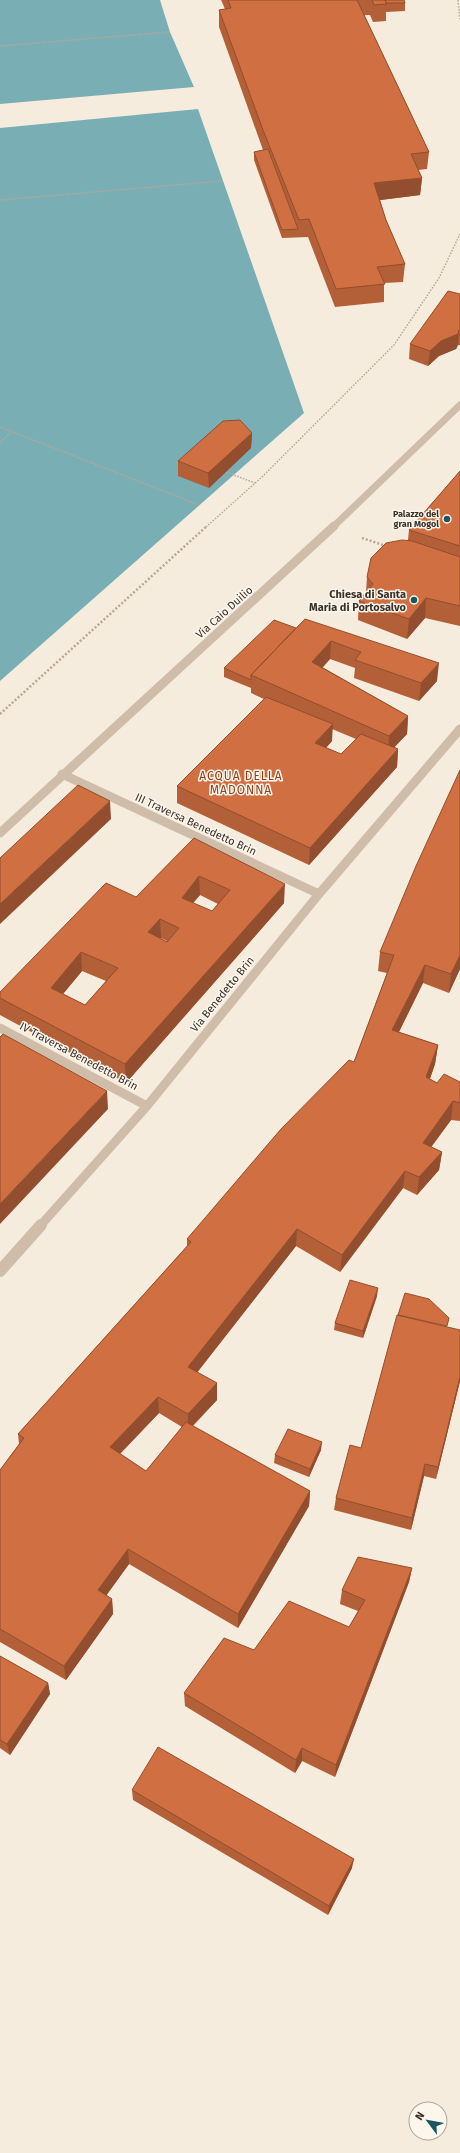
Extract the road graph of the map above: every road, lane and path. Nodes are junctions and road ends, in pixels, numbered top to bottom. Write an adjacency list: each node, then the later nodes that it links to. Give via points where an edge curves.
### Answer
1 (458, 0): 2 (path)
2 (460, 21)
3 (170, 32): 4 (path)
4 (0, 46)
5 (223, 181): 6 (path)
6 (0, 200)
7 (460, 234): 13 (path, via 439,278 394,344)
8 (460, 405): 15 (street, Via Caio Duilio)
9 (0, 427): 10 (path)
10 (12, 432): 11 (path); 14 (path)
11 (0, 442)
12 (226, 472): 13 (path)
13 (256, 483): 17 (path)
14 (199, 505)
15 (333, 528): 16 (path); 19 (street, Via Caio Duilio)
16 (391, 548)
17 (0, 714)
18 (460, 729): 21 (street, Via Benedetto Brin)
19 (62, 774): 20 (street, Via Caio Duilio); 21 (street, III Traversa Benedetto Brin)
20 (0, 833)
21 (319, 894): 23 (street, Via Benedetto Brin)
22 (0, 1028): 23 (street, IV Traversa Benedetto Brin)
23 (147, 1106): 24 (street, Via Benedetto Brin)
24 (0, 1271)

